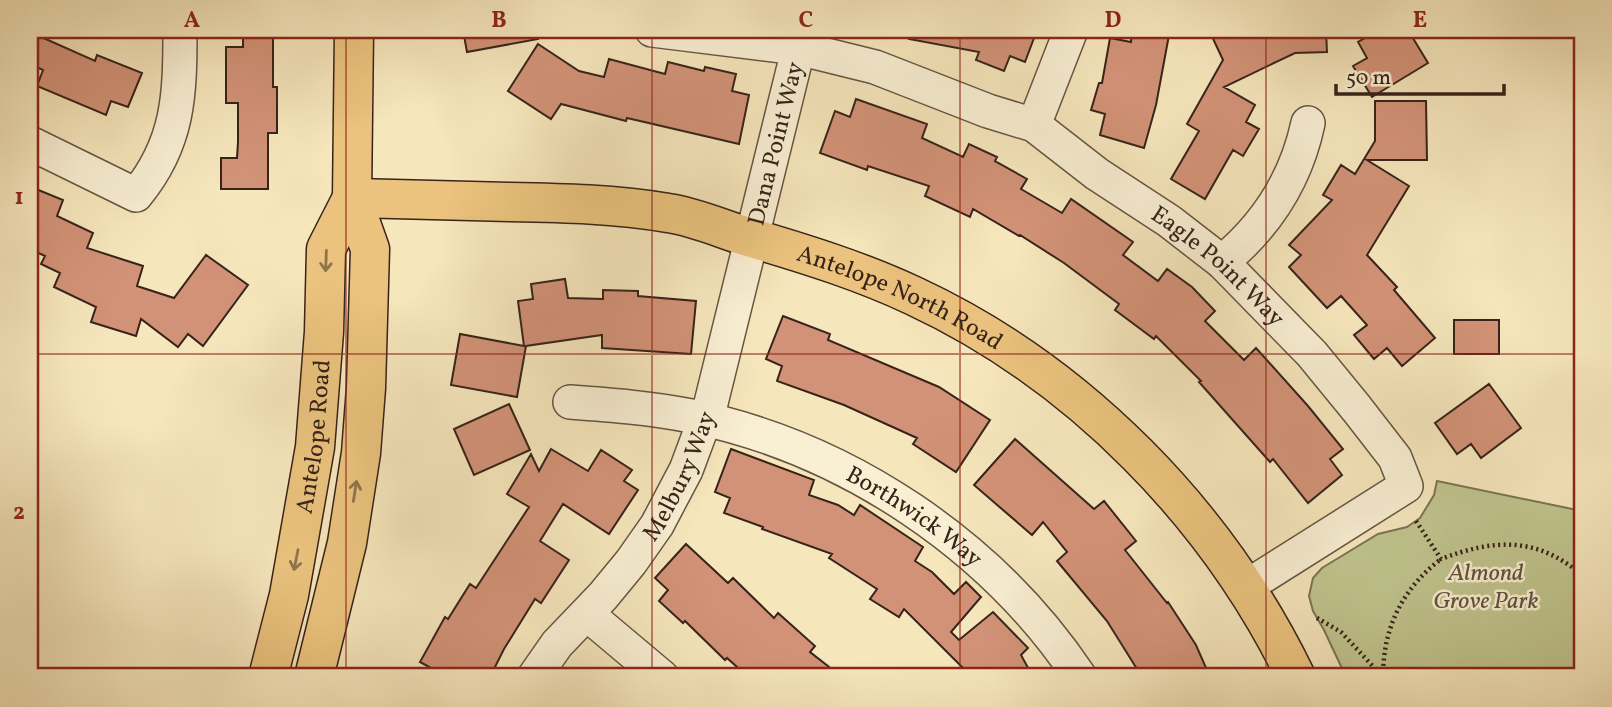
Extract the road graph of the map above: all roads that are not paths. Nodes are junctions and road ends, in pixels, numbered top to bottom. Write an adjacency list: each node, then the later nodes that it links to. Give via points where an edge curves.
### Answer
1 (180, 30): 8 (street, via 177,115 161,158 136,195)
2 (354, 30): 9 (main road, Antelope Road)
3 (652, 30): 5 (street, Eagle Point Way)
4 (1071, 30): 7 (street)
5 (801, 39): 7 (street, Eagle Point Way); 10 (street, Dana Point Way)
6 (1308, 123): 11 (street, via 1302,153 1276,204)
7 (1034, 125): 11 (street, Eagle Point Way)
8 (30, 143)
9 (352, 198): 10 (main road, Antelope North Road, via 600,204 672,213); 16 (main road, Antelope Road, one-way to 16, via 327,249 315,447 289,595); 17 (main road, Antelope Road, one-way to 9, via 347,543 361,453 370,249)
10 (752, 239): 13 (street, Melbury Way); 14 (main road, Antelope North Road, via 878,280 1017,355 1128,445 1205,530)
11 (1222, 262): 14 (street, Eagle Point Way, via 1312,354 1395,458 1406,486)
12 (570, 402): 13 (street, Borthwick Way)
13 (706, 420): 15 (street, Melbury Way, via 657,525); 20 (street, Borthwick Way, via 797,448 905,505 991,573 1030,612)
14 (1246, 587): 21 (main road, Antelope North Road)
15 (587, 614): 18 (street, Melbury Way, via 557,644); 19 (street)
16 (268, 677)
17 (314, 677)
18 (534, 677)
19 (662, 677)
20 (1080, 677)
21 (1296, 677)

